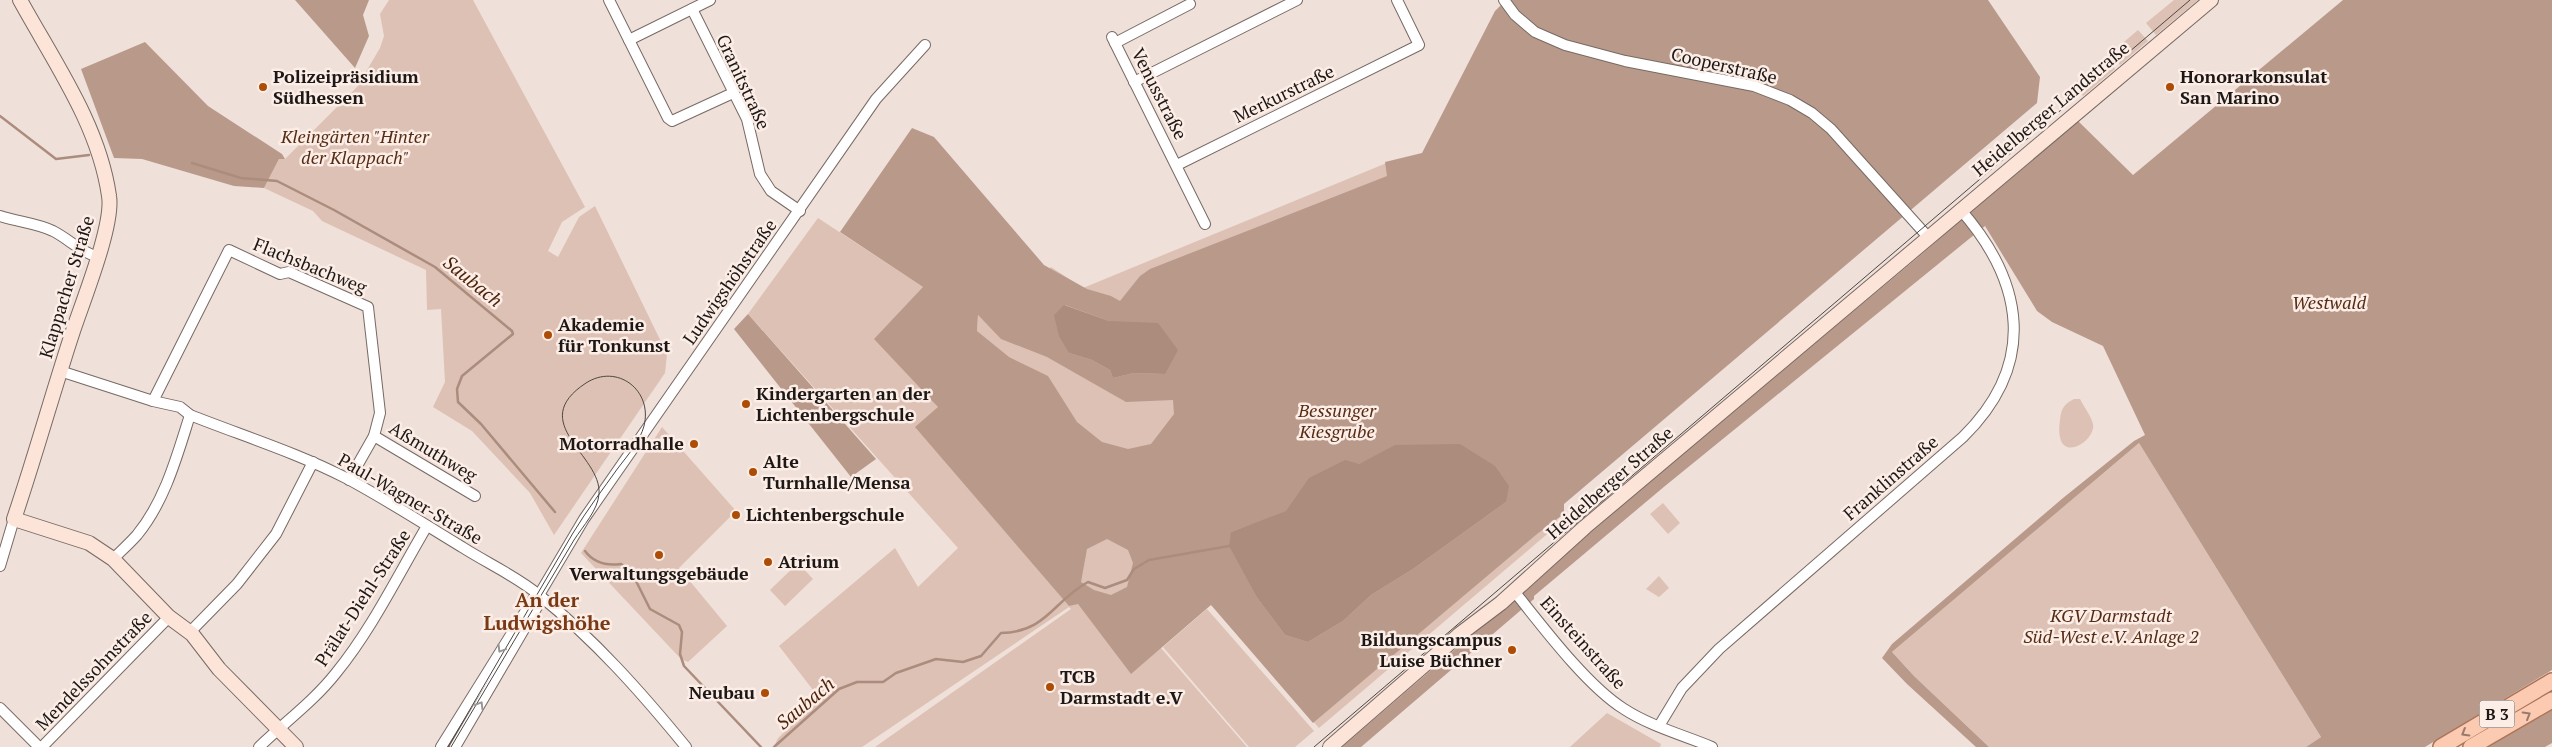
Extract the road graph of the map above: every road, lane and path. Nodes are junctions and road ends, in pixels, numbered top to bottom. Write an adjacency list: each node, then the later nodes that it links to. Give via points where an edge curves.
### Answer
1 (20, 0): 21 (street, Klappacher Straße, via 70,89 97,147 110,196)
2 (609, 0): 10 (street)
3 (710, 0): 9 (street)
4 (1296, 0): 12 (street)
5 (1396, 0): 14 (street, Merkurstraße, via 1419,45)
6 (1504, 0): 19 (street, Cooperstraße, via 1515,15 1536,32 1565,45 1625,61 1754,86 1790,100 1831,129)
7 (2210, 0): 15 (street, Heidelberger Landstraße)
8 (1190, 4): 12 (street, Venusstraße, via 1114,40)
9 (692, 9): 10 (street); 13 (street, Granitstraße)
10 (629, 40): 13 (street, via 672,122)
11 (925, 45): 16 (street, Ludwigshöhstraße, via 876,99)
12 (1134, 82): 14 (street, Venusstraße)
13 (733, 93): 16 (street, Granitstraße, via 751,129 760,174 771,191)
14 (1177, 165): 18 (street)
15 (1960, 209): 19 (street, Heidelberger Landstraße); 41 (street, Franklinstraße, via 1994,255 2014,312 2010,358 1994,401 1963,437 1719,649 1682,688)
16 (800, 211): 34 (street, Ludwigshöhstraße, via 584,519)
17 (0, 216): 21 (street, via 35,223 55,232 84,253)
18 (1205, 224)
19 (1928, 237): 20 (street, Heidelberger Landstraße)
20 (1915, 248): 33 (street, Heidelberger Straße, via 1600,514)
21 (98, 257): 22 (street, Klappacher Straße)
22 (60, 371): 23 (street, Paul-Wagner-Straße); 29 (street, Klappacher Straße)
23 (153, 401): 24 (street, Paul-Wagner-Straße, via 180,407); 25 (street, Flachsbachweg, via 229,250 280,274 289,272 368,307 380,413)
24 (190, 416): 26 (street, Paul-Wagner-Straße); 31 (street, via 170,477 151,515)
25 (374, 436): 27 (street, Flachsbachweg); 28 (street, Aßmuthweg)
26 (313, 462): 27 (street, Paul-Wagner-Straße); 36 (street, via 276,534 237,584)
27 (349, 480): 30 (street, Paul-Wagner-Straße)
28 (475, 496)
29 (14, 519): 31 (street, via 89,543); 32 (street, Klappacher Straße)
30 (427, 526): 34 (street, Paul-Wagner-Straße); 42 (street, Prälat-Diehl-Straße, via 336,674 292,719)
31 (113, 559): 35 (street)
32 (0, 566)
33 (1514, 591): 41 (street, Einsteinstraße, via 1603,693 1625,710); 49 (street, Heidelberger Straße, via 1448,643)
34 (539, 595): 46 (street, Ludwigshöhstraße, one-way to 46); 47 (street, Ludwigshöhstraße, one-way to 34, via 538,607); 48 (street, Paul-Wagner-Straße, via 591,640 646,698)
35 (169, 617): 36 (street); 37 (street, via 183,639); 43 (street, Mendelssohnstraße)
36 (190, 632): 37 (street)
37 (220, 669): 42 (street)
38 (2552, 681): 51 (main road, B 3, one-way to 51)
39 (2552, 700): 52 (main road, B 3, one-way to 39)
40 (0, 708): 43 (street)
41 (1659, 726): 50 (street, Einsteinstraße)
42 (278, 728): 44 (street, Prälat-Diehl-Straße); 45 (street)
43 (40, 747)
44 (258, 747)
45 (296, 747)
46 (441, 747)
47 (455, 747)
48 (686, 747)
49 (1330, 747)
50 (1712, 747)
51 (2441, 747)
52 (2471, 747)

